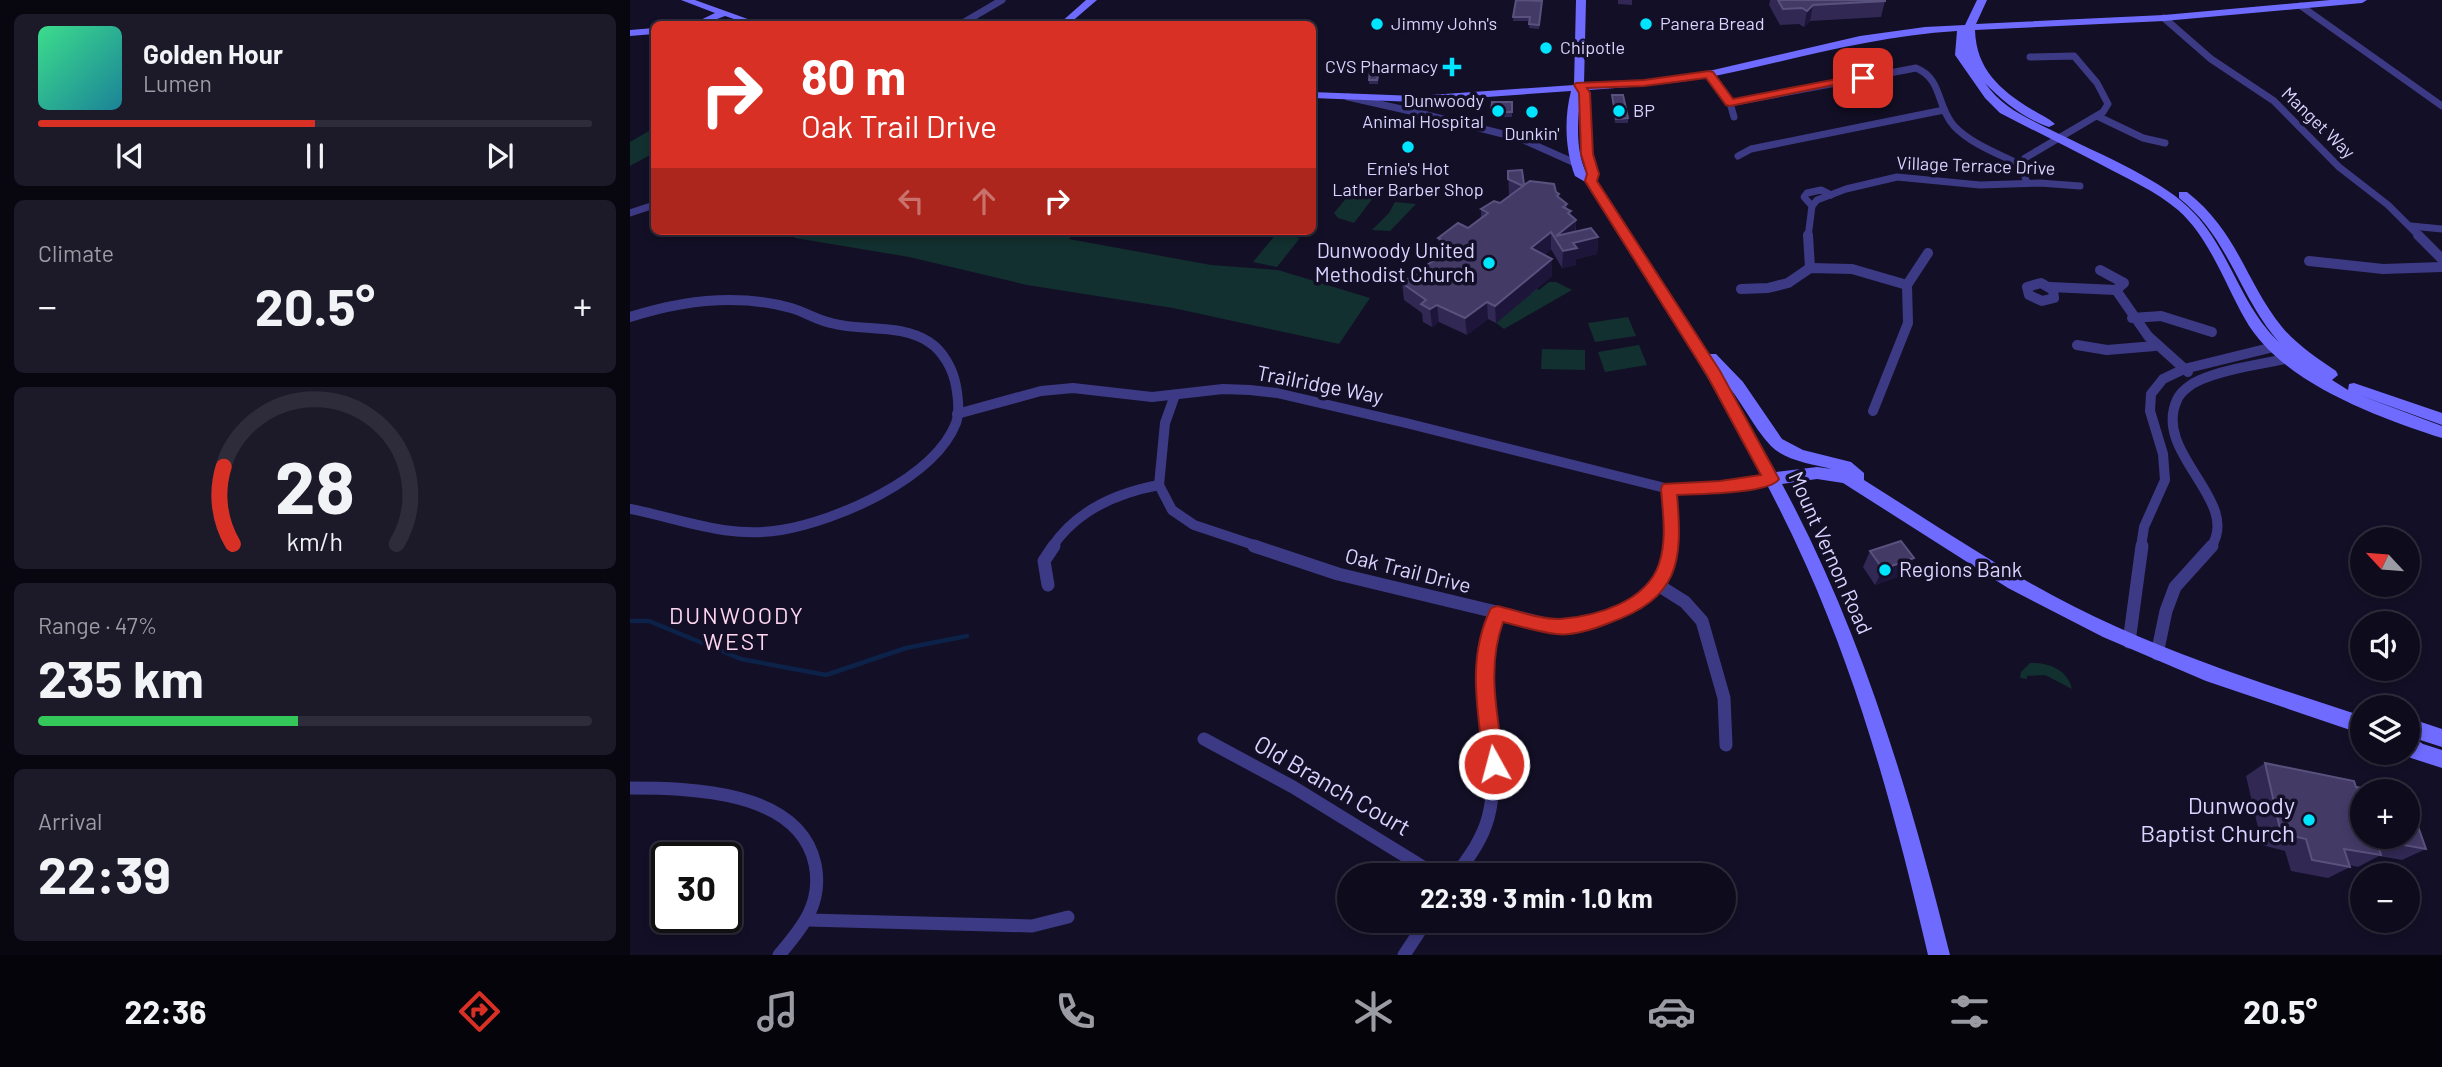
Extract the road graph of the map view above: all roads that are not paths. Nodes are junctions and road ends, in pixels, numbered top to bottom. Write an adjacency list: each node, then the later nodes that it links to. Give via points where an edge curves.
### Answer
1 (686, 0): 9 (street)
2 (1002, 0): 11 (street)
3 (1092, 0): 12 (street)
4 (1581, 0): 20 (street, Mount Vernon Road)
5 (1982, 0): 13 (street)
6 (2362, 0): 7 (street)
7 (2301, 6): 8 (street); 25 (street)
8 (2164, 18): 13 (street); 42 (street, Manget Way, via 2211,59 2274,101 2339,167)
9 (721, 19): 10 (street)
10 (741, 21)
11 (966, 21)
12 (1068, 21)
13 (1970, 26): 15 (street); 17 (street, via 1962,33); 30 (street, via 1972,53 1986,77)
14 (651, 31): 16 (street)
15 (1907, 32): 17 (street, via 1945,38); 19 (street)
16 (630, 33)
17 (1959, 50): 30 (street, via 2004,111)
18 (2030, 57): 28 (street, via 2074,56 2107,99 2106,108)
19 (1709, 74): 20 (street); 24 (street)
20 (1579, 85): 23 (street); 32 (street, via 1573,96); 37 (street, Mount Vernon Road, via 1585,93)
21 (1316, 95): 22 (street)
22 (1348, 97): 23 (street); 27 (street)
23 (1416, 99): 27 (street, via 1414,107)
24 (1730, 103): 26 (street, via 1916,68 1932,75); 29 (street)
25 (2442, 106)
26 (1944, 110): 34 (street, via 1751,149); 36 (street, via 1956,128)
27 (1419, 113): 33 (street, via 1513,135)
28 (2097, 116): 30 (street); 31 (street)
29 (1734, 117)
30 (2063, 136): 36 (street); 60 (street, via 2183,208 2205,234 2252,320)
31 (2165, 143)
32 (1574, 144): 33 (street); 35 (street)
33 (1556, 151): 35 (street)
34 (1738, 156)
35 (1575, 163): 37 (street, via 1581,176)
36 (2021, 165): 38 (street)
37 (1591, 181): 58 (street, Mount Vernon Road)
38 (2027, 183): 39 (street, Village Terrace Drive); 48 (street, Village Terrace Drive, via 1980,185 1897,177 1831,195 1821,190 1807,193 1806,201 1812,206)
39 (2080, 186)
40 (651, 206): 41 (street)
41 (630, 213)
42 (2410, 226): 43 (street); 45 (street, Manget Way)
43 (2442, 229)
44 (1928, 253): 50 (street)
45 (2442, 259)
46 (2309, 261): 47 (street, via 2383,269)
47 (2442, 267)
48 (1810, 268): 50 (street, via 1852,269); 52 (street, via 1773,288)
49 (2100, 270): 53 (street, via 2124,282)
50 (1907, 285): 64 (street, via 1908,323)
51 (2050, 287): 53 (street)
52 (1741, 289)
53 (2116, 290): 55 (street)
54 (630, 317): 65 (street, via 698,300 745,300 794,308 827,323 909,332 945,357 958,391)
55 (2132, 318): 56 (street, via 2161,316); 59 (street)
56 (2212, 332)
57 (2077, 345): 59 (street, via 2116,352)
58 (1697, 346): 68 (street, Mount Vernon Road); 70 (street, via 1738,386 1777,443 1799,455 1845,466)
59 (2155, 346): 61 (street)
60 (2289, 351): 61 (street); 62 (street); 66 (street, via 2356,389); 67 (street, via 2339,391)
61 (2184, 369): 62 (street); 76 (street, via 2159,383 2150,402 2165,480 2144,527)
62 (2199, 380): 77 (street, via 2175,400 2172,421 2183,458 2212,502 2219,528 2209,551 2175,588)
63 (1175, 395): 65 (street, Trailridge Way, via 1135,397 1073,388 1041,391); 69 (street, via 1165,423); 71 (street, Trailridge Way, via 1223,389 1277,393)
64 (1873, 411)
65 (957, 414): 72 (street, via 957,422 934,458 865,502 821,521 783,530 718,531)
66 (2442, 419)
67 (2442, 432)
68 (1771, 479): 70 (street, via 1825,473); 71 (street); 93 (street, Mount Vernon Road, via 1840,625 1883,744)
69 (1158, 485): 74 (street, via 1128,492 1070,526 1056,539 1044,562); 75 (street, Oak Trail Drive, via 1172,510 1194,525 1338,574)
70 (1865, 487): 76 (street, via 2014,583)
71 (1669, 489): 73 (street, via 1672,539)
72 (630, 509)
73 (1658, 584): 75 (street, Oak Trail Drive, via 1629,608 1558,627); 82 (street, via 1685,602 1702,621 1724,698)
74 (1048, 585)
75 (1497, 614): 87 (street, via 1486,643 1483,672 1494,764 1490,804 1481,838)
76 (2129, 642): 77 (street)
77 (2157, 654): 78 (street)
78 (2350, 721)
79 (2420, 731): 80 (street)
80 (2442, 738)
81 (1203, 739): 86 (street, Old Branch Court, via 1293,787)
82 (1726, 745)
83 (2420, 750): 84 (street)
84 (2442, 759)
85 (630, 788): 89 (street, via 682,787 759,805 792,822 817,859 818,888)
86 (1416, 863)
87 (1464, 863)
88 (1069, 918): 89 (street, via 1032,926)
89 (808, 920): 91 (street)
90 (1418, 933): 92 (street)
91 (779, 955)
92 (1404, 955)
93 (1939, 955)

